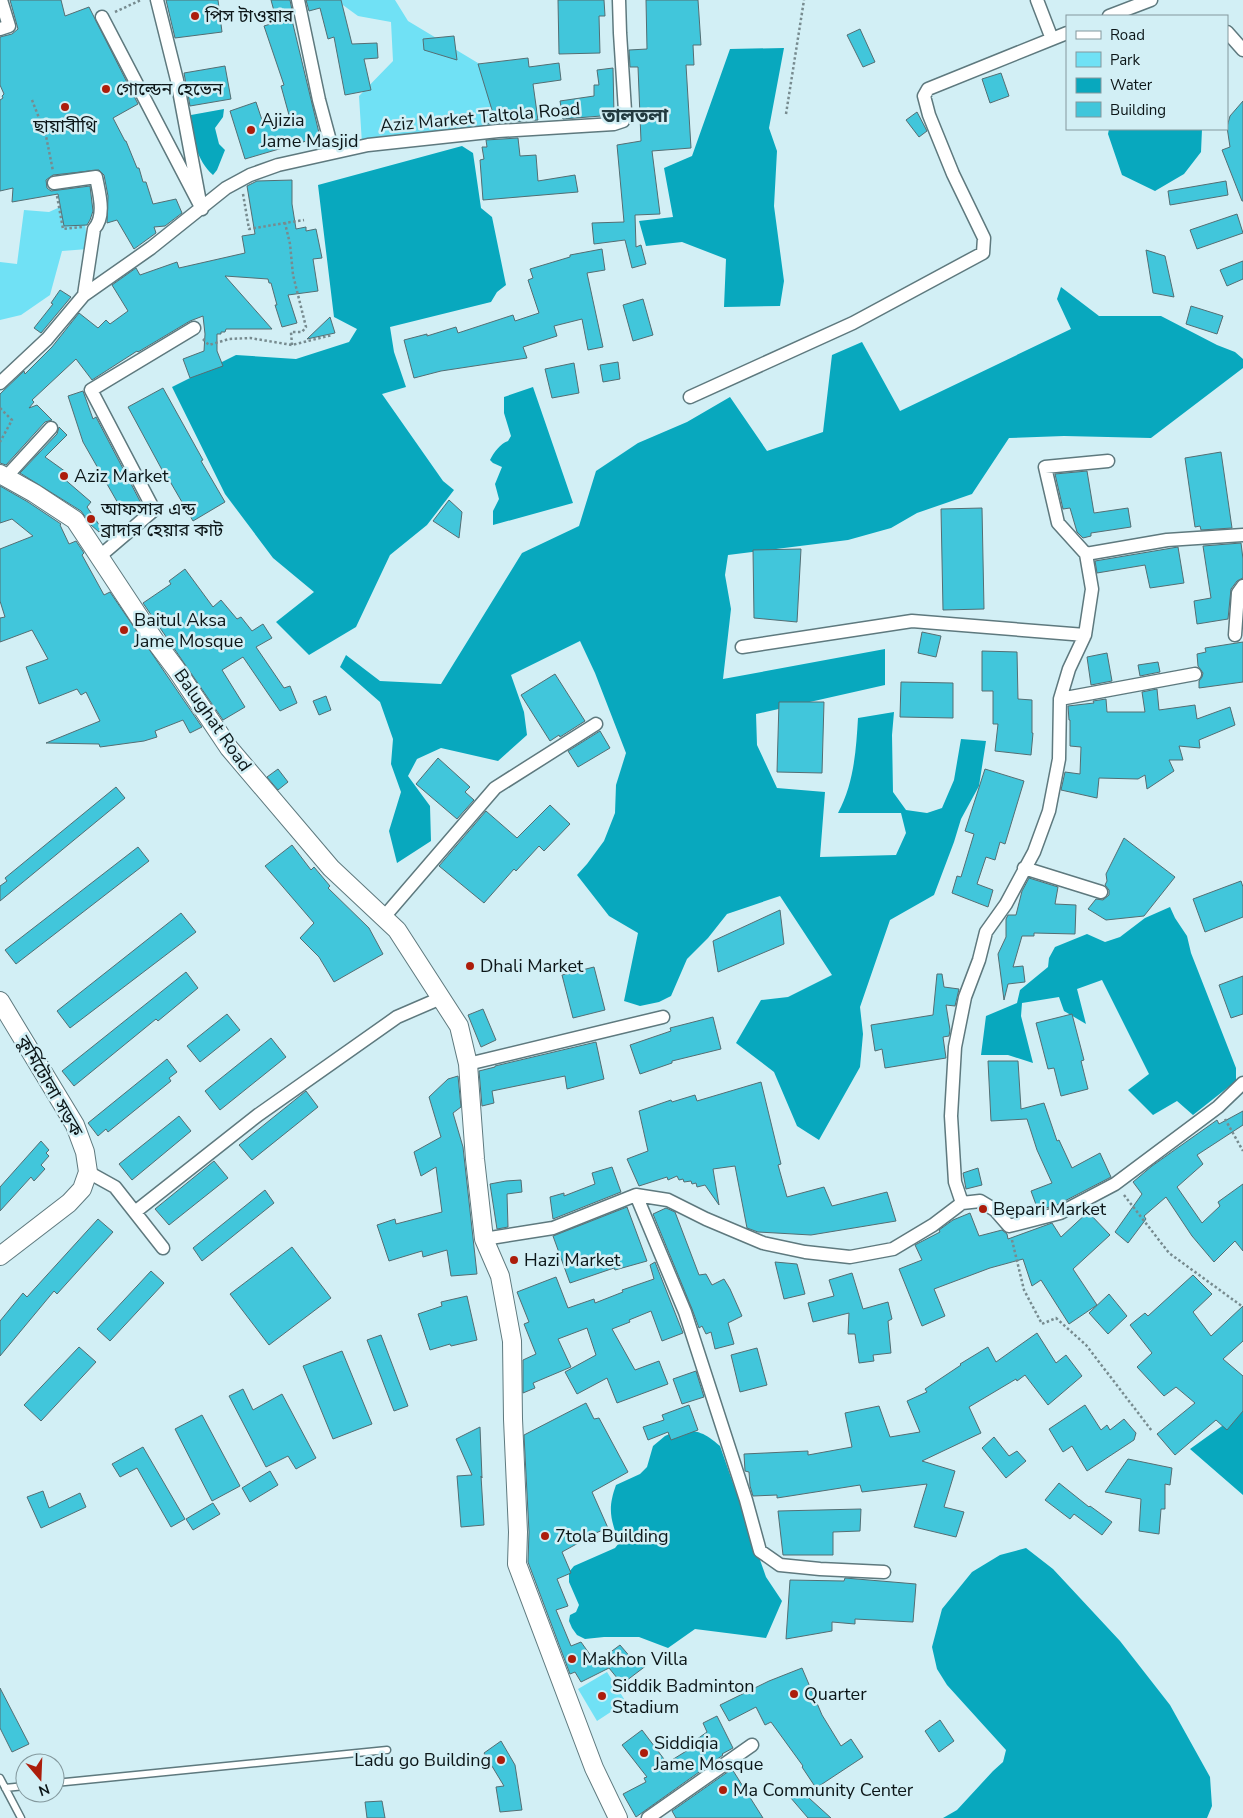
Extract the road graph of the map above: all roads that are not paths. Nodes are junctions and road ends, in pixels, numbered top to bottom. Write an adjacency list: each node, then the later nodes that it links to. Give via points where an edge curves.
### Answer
1 (1, 0): 9 (street, via 9,26)
2 (157, 0): 16 (street, via 177,80)
3 (298, 0): 14 (street)
4 (619, 0): 14 (street, Aziz Market Taltola Road, via 623,121 449,135 368,144)
5 (1037, 0): 12 (street)
6 (1150, 0): 7 (street)
7 (1112, 15)
8 (102, 17): 16 (street)
9 (0, 29)
10 (1066, 33): 12 (street)
11 (1228, 33): 13 (street)
12 (1052, 39): 20 (street, via 928,89 924,96 953,174 984,238 983,253 853,323)
13 (1243, 50)
14 (333, 152): 16 (street, Aziz Market Taltola Road, via 278,164 242,179)
15 (54, 183): 17 (street, via 96,177 101,214 94,229)
16 (202, 209): 17 (street, Aziz Market Taltola Road)
17 (84, 295): 19 (street, Aziz Market Taltola Road, via 47,340)
18 (194, 328): 26 (street, via 91,390 154,510)
19 (0, 382)
20 (690, 397)
21 (52, 428): 23 (street)
22 (1108, 461): 25 (street, via 1045,467 1058,523)
23 (3, 475): 26 (street, Balughat Road, via 75,520)
24 (1243, 535): 25 (street, via 1167,540)
25 (1086, 554): 28 (street, via 1092,589)
26 (100, 556): 36 (street, Balughat Road, via 229,748 331,868)
27 (1243, 586): 29 (street, via 1238,593)
28 (1085, 634): 30 (street, via 912,621); 32 (street)
29 (1235, 635)
30 (742, 647)
31 (1195, 674): 32 (street)
32 (1060, 698): 34 (street, via 1059,759 1049,811 1034,852)
33 (596, 724): 36 (street, via 495,788)
34 (1024, 868): 35 (street); 44 (street, via 1006,904 986,932 965,997 955,1046 951,1116 955,1182)
35 (1101, 892)
36 (384, 918): 37 (street, Balughat Road, via 397,930)
37 (441, 998): 40 (street, Balughat Road, via 459,1026); 45 (street, via 397,1017 258,1115)
38 (0, 1001): 42 (street, কুর্মিটোলা সড়ক, via 76,1125)
39 (663, 1016): 40 (street)
40 (468, 1064): 46 (street, Balughat Road)
41 (1243, 1083): 44 (street, via 1218,1107 1115,1184 1060,1213 1009,1226 995,1210 980,1200)
42 (88, 1172): 45 (street, via 115,1187); 48 (street, via 82,1189 70,1203)
43 (636, 1195): 44 (street, via 668,1200 763,1243 850,1257 893,1249); 46 (street, via 553,1228); 49 (street, via 685,1312 760,1551 780,1564 820,1570)
44 (962, 1203)
45 (134, 1212): 47 (street)
46 (484, 1239): 57 (street, Balughat Road, via 500,1276 512,1341 517,1564 594,1768)
47 (163, 1248)
48 (0, 1256)
49 (884, 1572)
50 (752, 1745): 58 (street)
51 (387, 1750): 53 (lane)
52 (0, 1778): 55 (lane)
53 (65, 1782)
54 (15, 1787): 55 (lane)
55 (5, 1788): 56 (lane)
56 (21, 1818)
57 (618, 1818)
58 (648, 1818)

